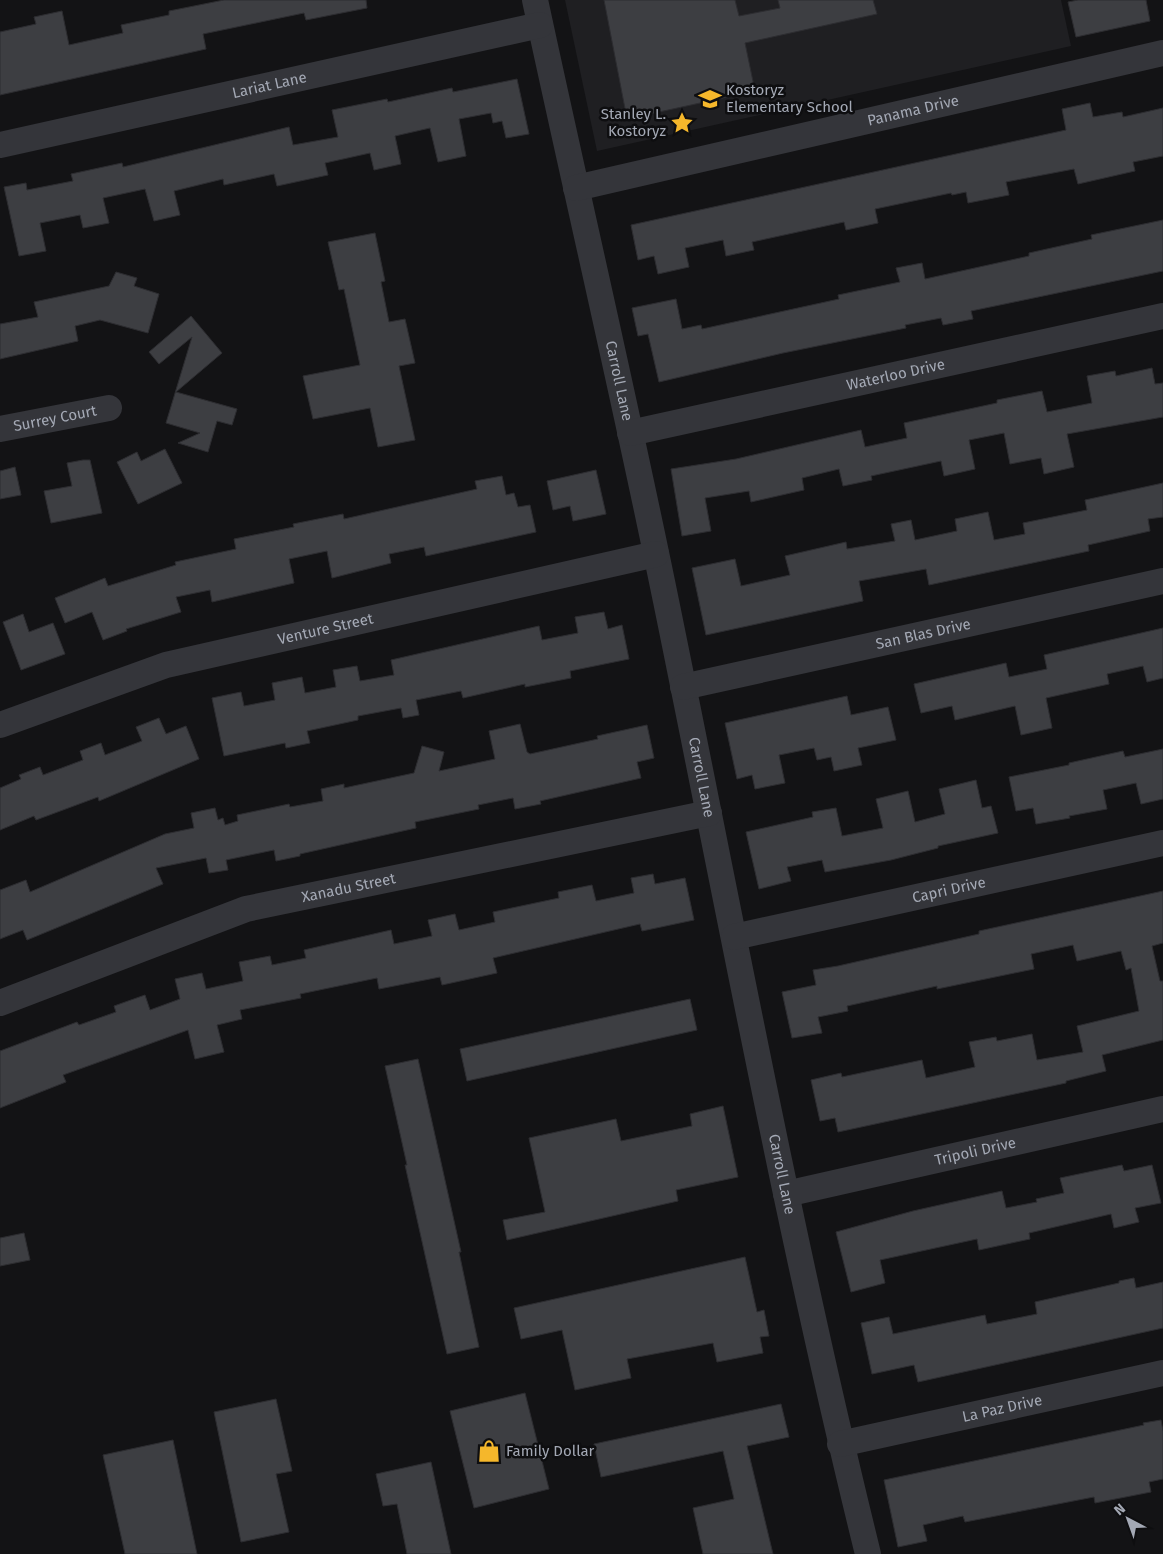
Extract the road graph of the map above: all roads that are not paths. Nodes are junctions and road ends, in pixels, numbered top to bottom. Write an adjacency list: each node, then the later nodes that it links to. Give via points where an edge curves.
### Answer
1 (535, 0): 2 (street, Carroll Lane)
2 (540, 25): 4 (street, Lariat Lane); 5 (street, Carroll Lane)
3 (1163, 54): 5 (street, Panama Drive)
4 (0, 145)
5 (576, 188): 9 (street, Carroll Lane)
6 (1163, 316): 9 (street, Waterloo Drive)
7 (110, 408): 8 (street, Surrey Court)
8 (0, 429)
9 (630, 432): 10 (street, Carroll Lane)
10 (656, 554): 12 (street, Carroll Lane); 13 (street, Venture Street, via 166,665)
11 (1163, 580): 12 (street, San Blas Drive)
12 (683, 687): 14 (street, Carroll Lane)
13 (0, 726)
14 (709, 813): 16 (street, Carroll Lane); 17 (street, Xanadu Street, via 246,909)
15 (1163, 843): 16 (street, Capri Drive)
16 (734, 937): 19 (street, Carroll Lane)
17 (0, 1003)
18 (1163, 1109): 19 (street, Tripoli Drive)
19 (786, 1194): 21 (street, Carroll Lane)
20 (1163, 1373): 21 (street, La Paz Drive)
21 (840, 1444): 22 (street, Carroll Lane)
22 (868, 1554)

